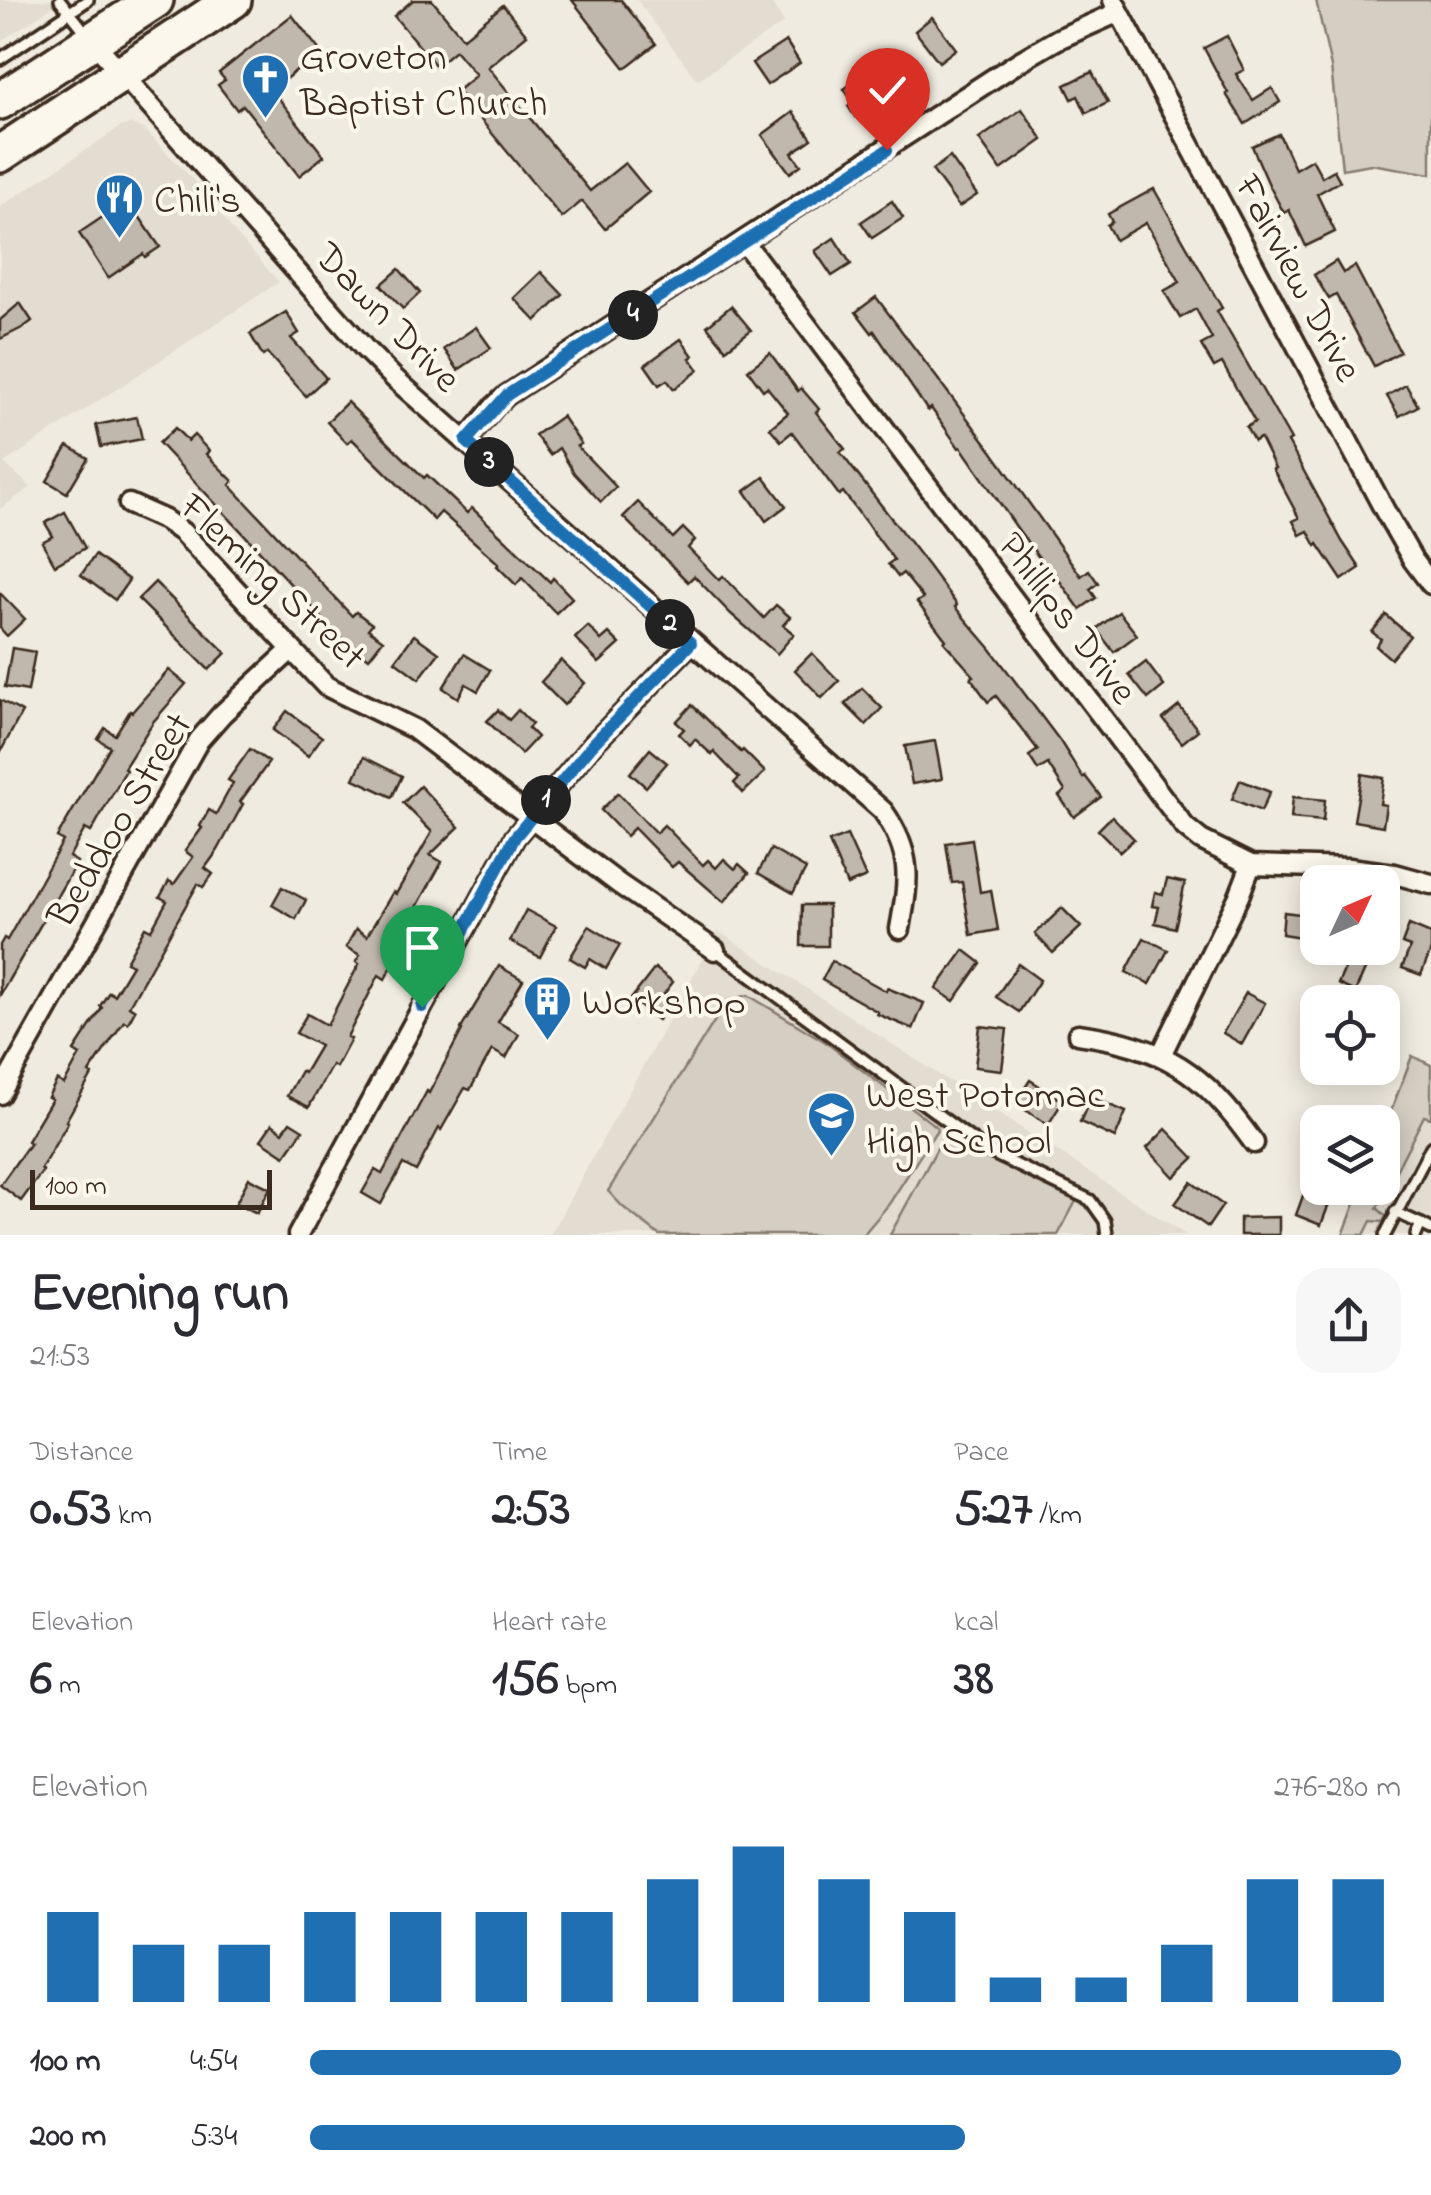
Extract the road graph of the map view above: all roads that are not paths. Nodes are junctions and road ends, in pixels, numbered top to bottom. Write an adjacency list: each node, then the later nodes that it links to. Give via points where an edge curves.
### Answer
1 (60, 0): 6 (lane)
2 (88, 0): 6 (lane)
3 (155, 0): 7 (highway)
4 (233, 0): 9 (highway)
5 (1116, 6): 12 (street); 15 (street, Fairview Drive, via 1385,511)
6 (68, 13): 7 (lane); 8 (lane)
7 (92, 40): 9 (street, Dawn Drive); 10 (highway)
8 (1, 56)
9 (121, 74): 11 (highway); 13 (street, Dawn Drive, via 365,349)
10 (0, 100)
11 (0, 154)
12 (744, 242): 13 (street, via 507,395); 19 (street, Phillips Drive, via 1174,814 1201,840)
13 (466, 441): 16 (street, Dawn Drive)
14 (129, 504): 17 (street, Fleming Street, via 182,532)
15 (1431, 584)
16 (691, 643): 18 (street); 21 (street, Dawn Drive, via 894,827 908,871)
17 (290, 650): 18 (street, Fleming Street, via 326,686 414,729); 25 (street, Beddoo Street, via 199,740)
18 (531, 817): 22 (street, Fleming Street); 30 (street)
19 (1251, 865): 20 (street, Phillips Drive, via 1349,868); 24 (street)
20 (1431, 884)
21 (900, 929)
22 (714, 950): 31 (lane, via 989,1152 1090,1200)
23 (1078, 1034): 24 (street)
24 (1162, 1054): 26 (street, via 1222,1101)
25 (0, 1094)
26 (1254, 1143)
27 (1431, 1148): 28 (lane)
28 (1395, 1212): 29 (lane); 32 (lane)
29 (1426, 1227): 33 (lane)
30 (298, 1235)
31 (1107, 1235)
32 (1386, 1235)
33 (1416, 1235)

